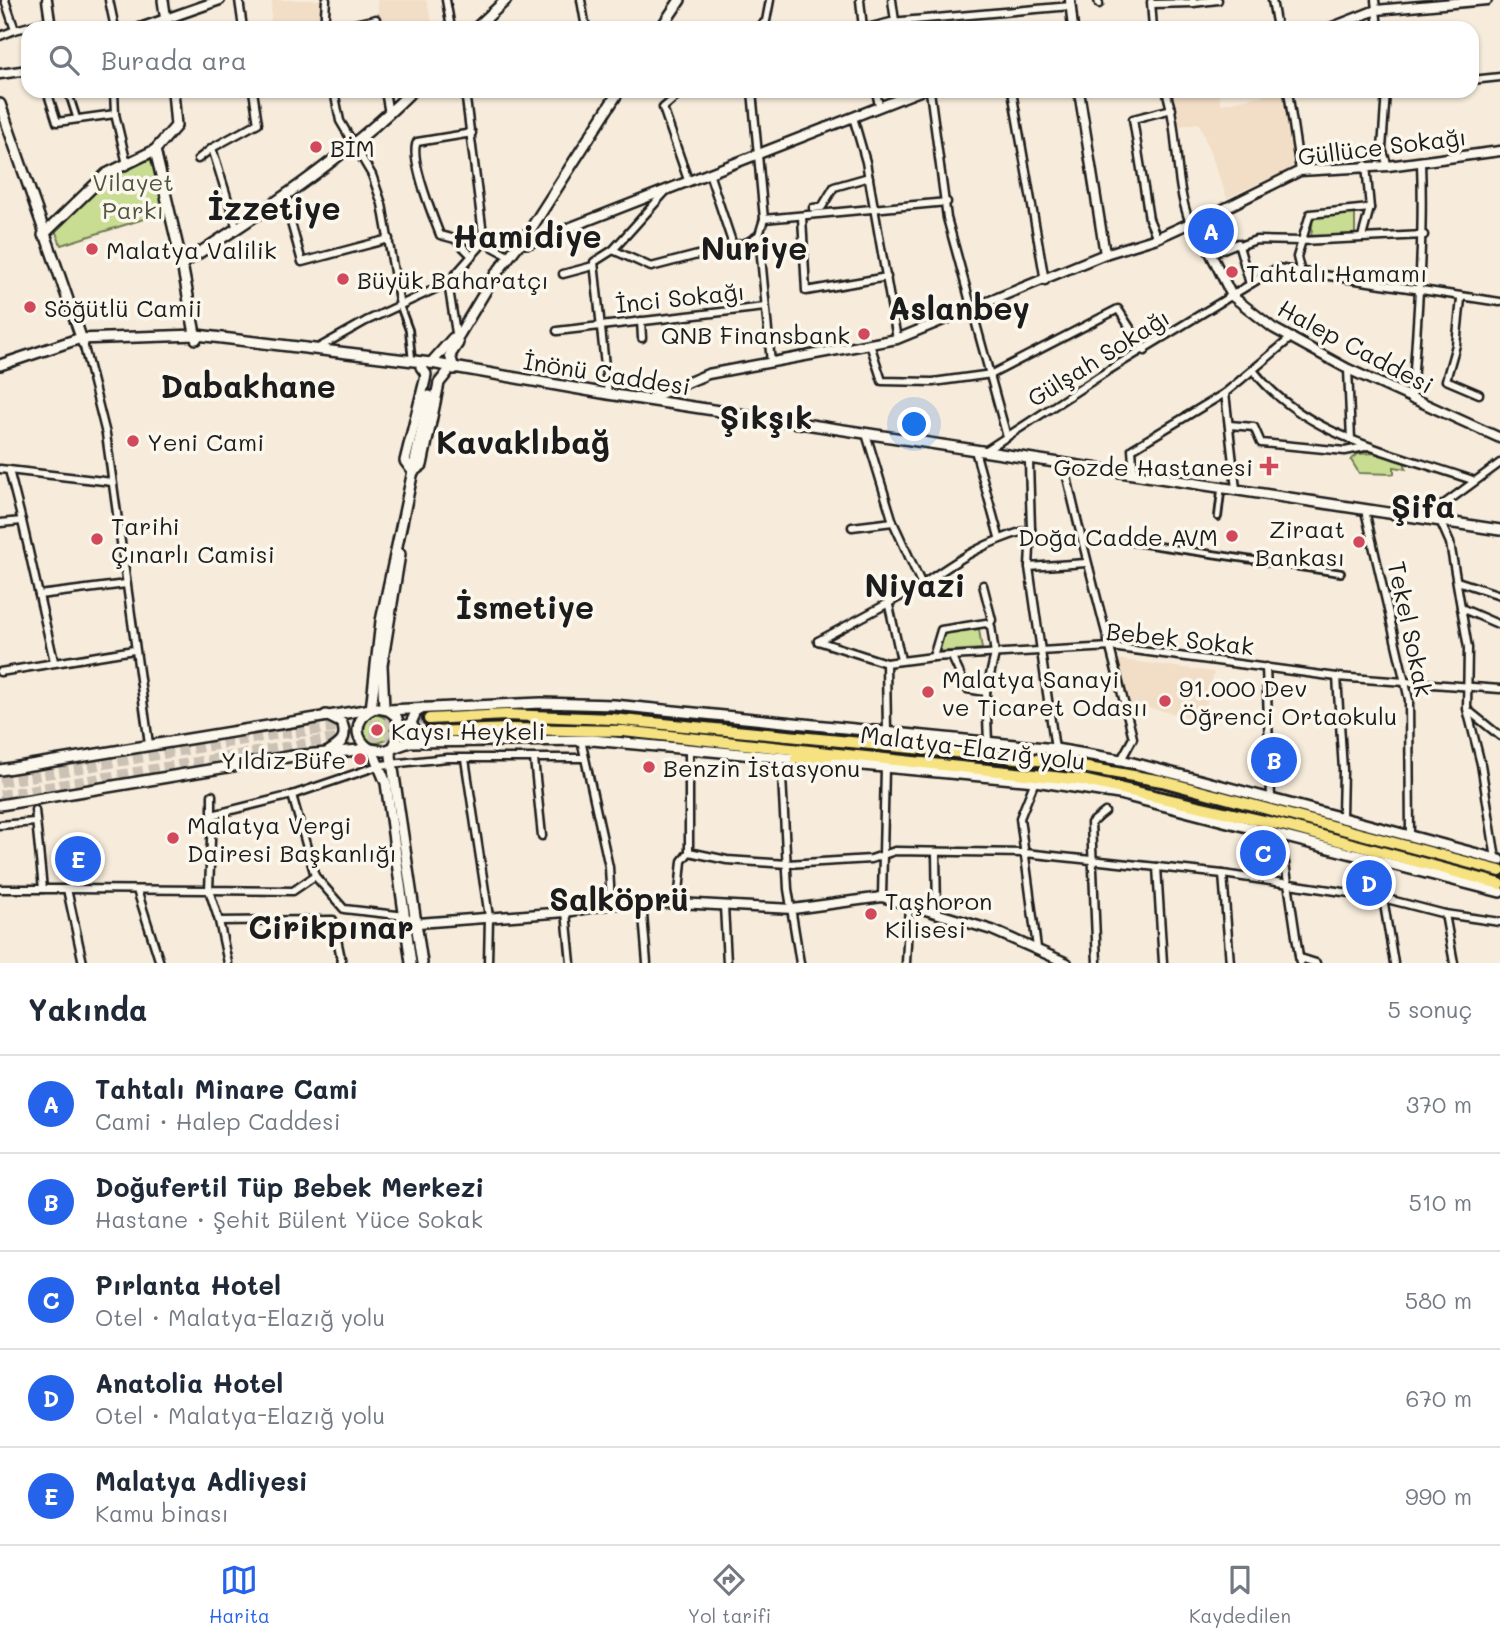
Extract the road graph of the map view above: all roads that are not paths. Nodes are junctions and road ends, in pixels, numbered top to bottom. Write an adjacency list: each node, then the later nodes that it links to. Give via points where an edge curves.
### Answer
1 (5, 0): 43 (street)
2 (47, 0): 23 (street)
3 (109, 0): 24 (street)
4 (163, 0): 25 (main road)
5 (220, 0): 26 (street)
6 (239, 0): 27 (street)
7 (326, 0): 28 (street)
8 (446, 0): 29 (street)
9 (506, 0): 30 (main road)
10 (581, 0): 31 (street)
11 (680, 0): 32 (main road)
12 (770, 0): 33 (street)
13 (860, 0): 34 (street)
14 (892, 0): 35 (street)
15 (1218, 0): 19 (street)
16 (1272, 0): 39 (street)
17 (1375, 0): 22 (street)
18 (1486, 0): 22 (street)
19 (1193, 1): 20 (street)
20 (1151, 2): 38 (street)
21 (1071, 3): 36 (street); 37 (street)
22 (1376, 10): 40 (street); 41 (street)
23 (50, 21)
24 (114, 21)
25 (166, 21)
26 (171, 21)
27 (242, 21)
28 (324, 21)
29 (450, 21)
30 (484, 21)
31 (585, 21)
32 (666, 21)
33 (766, 21)
34 (864, 21)
35 (896, 21)
36 (922, 21)
37 (1072, 21)
38 (1152, 21)
39 (1276, 21)
40 (1348, 21)
41 (1377, 21)
42 (21, 29): 43 (street)
43 (15, 30): 44 (street)
44 (0, 36)
45 (21, 71): 46 (street)
46 (0, 74)
47 (1500, 78): 48 (street)
48 (1479, 80)
49 (49, 98): 76 (street, via 57,122)
50 (70, 98): 76 (street)
51 (114, 98): 73 (street)
52 (174, 98): 80 (main road, via 176,126)
53 (254, 98): 79 (street, via 258,123)
54 (335, 98): 78 (street)
55 (387, 98): 74 (street)
56 (405, 98): 74 (main road)
57 (466, 98): 77 (street)
58 (614, 98): 112 (main road)
59 (675, 98): 91 (street, via 663,108)
60 (753, 98): 82 (street)
61 (877, 98): 70 (street)
62 (901, 98): 70 (street)
63 (931, 98): 94 (street)
64 (1013, 98): 122 (street)
65 (1080, 98): 115 (street)
66 (1168, 98): 71 (street)
67 (1289, 98): 88 (street)
68 (1386, 98): 87 (street, via 1382,149)
69 (0, 104): 102 (main road)
70 (879, 106): 75 (street)
71 (1172, 109): 100 (street, via 1181,200); 106 (street, via 1133,120 1149,219)
72 (0, 113): 102 (main road)
73 (115, 114): 76 (street); 85 (street)
74 (389, 114): 78 (main road)
75 (853, 117): 82 (street); 90 (street)
76 (77, 120)
77 (472, 133): 109 (street); 114 (street, via 428,139 414,146 417,169 440,235 455,239)
78 (352, 144): 93 (main road); 107 (street, via 372,175)
79 (212, 148): 83 (street); 101 (street)
80 (155, 150): 85 (main road); 117 (main road)
81 (1500, 151): 84 (street, Güllüce Sokağı)
82 (757, 152): 89 (street); 99 (street)
83 (198, 159)
84 (1421, 162): 87 (street, Güllüce Sokağı); 104 (street)
85 (127, 164): 102 (main road, via 106,174)
86 (1366, 165): 87 (street, Güllüce Sokağı); 88 (street, Güllüce Sokağı); 96 (street)
87 (1388, 166)
88 (1300, 171): 100 (street, Güllüce Sokağı)
89 (709, 173): 91 (street); 110 (street)
90 (869, 177): 95 (street, via 834,187 822,207); 97 (street)
91 (688, 180): 92 (street)
92 (668, 188): 112 (street); 113 (street)
93 (278, 202): 101 (main road); 107 (street, via 290,219 302,262)
94 (947, 202): 97 (street); 131 (street)
95 (813, 208)
96 (1370, 208): 105 (street); 108 (street, via 1310,214)
97 (874, 210): 98 (street); 121 (street)
98 (802, 217): 99 (street); 121 (street, via 806,291)
99 (764, 219): 103 (street)
100 (1193, 223): 106 (street); 116 (street, Halep Caddesi)
101 (237, 229): 117 (main road)
102 (45, 234): 140 (main road)
103 (759, 234): 110 (street); 130 (street)
104 (1424, 235): 105 (street); 125 (street)
105 (1362, 237): 108 (street)
106 (1157, 238): 115 (street)
107 (389, 239): 129 (street)
108 (1301, 241): 111 (street, via 1256,240); 119 (street, via 1297,268)
109 (484, 242): 112 (street); 114 (street)
110 (733, 246): 113 (street, via 651,267)
111 (1239, 246): 116 (street); 124 (street)
112 (514, 249): 135 (main road, via 499,264); 142 (main road, via 509,264)
113 (613, 250): 118 (street)
114 (470, 254): 123 (street)
115 (1105, 254): 122 (street)
116 (1210, 254): 126 (street, Halep Caddesi)
117 (182, 264): 137 (main road)
118 (593, 266): 120 (street); 133 (street)
119 (1301, 270): 124 (street, Gülşah Sokağı, via 1277,268); 125 (street, Gülşah Sokağı)
120 (563, 274)
121 (887, 277): 139 (street)
122 (1045, 281): 131 (street)
123 (449, 284): 129 (street); 135 (street)
124 (1250, 284): 126 (street, Gülşah Sokağı)
125 (1417, 292): 127 (street, Gülşah Sokağı); 158 (street)
126 (1232, 296): 136 (street, Halep Caddesi, via 1273,328); 144 (street, Gülşah Sokağı)
127 (1461, 299): 128 (street, Gülşah Sokağı); 157 (street, via 1446,380)
128 (1500, 302)
129 (400, 306): 143 (street); 147 (street)
130 (765, 307): 132 (street, İnci Sokağı); 146 (street)
131 (970, 310): 139 (street); 152 (street)
132 (641, 321): 133 (street, İnci Sokağı); 138 (street)
133 (599, 324): 134 (street, İnci Sokağı); 156 (street)
134 (557, 331)
135 (456, 333): 142 (main road)
136 (1293, 337): 149 (street, Halep Caddesi); 150 (street)
137 (196, 338): 140 (main road, İnönü Caddesi); 143 (main road, İnönü Caddesi); 147 (main road)
138 (642, 338)
139 (897, 339): 141 (street)
140 (80, 341): 148 (main road, İnönü Caddesi); 148 (main road, İnönü Caddesi); 175 (street, via 106,433)
141 (870, 344): 146 (street); 152 (street, via 882,381 933,382)
142 (451, 347): 145 (main road); 151 (main road)
143 (318, 348): 147 (main road, İnönü Caddesi)
144 (1145, 351): 152 (street, via 1118,309); 162 (street, Gülşah Sokağı)
145 (431, 363): 147 (main road, İnönü Caddesi); 151 (main road, İnönü Caddesi)
146 (771, 363): 159 (street, via 708,374)
147 (416, 364): 151 (main road); 153 (main road, via 426,374)
148 (0, 366)
149 (1348, 369): 158 (street, Halep Caddesi); 164 (street)
150 (1253, 370): 155 (street); 164 (street, via 1271,393)
151 (450, 371): 154 (main road); 156 (main road, İnönü Caddesi); 159 (main road, İnönü Caddesi)
152 (992, 374): 162 (street)
153 (425, 380): 154 (main road); 172 (main road, via 405,461)
154 (439, 383): 172 (main road, via 422,465)
155 (1225, 393): 160 (street); 173 (street, via 1132,449)
156 (608, 394): 159 (main road, İnönü Caddesi)
157 (1479, 394)
158 (1412, 400): 163 (street, Halep Caddesi)
159 (645, 401): 161 (main road, İnönü Caddesi); 166 (main road, İnönü Caddesi)
160 (1229, 425): 165 (street, via 1254,427 1261,443 1345,451); 176 (street)
161 (867, 437): 166 (main road, İnönü Caddesi); 182 (street)
162 (1007, 437): 166 (street, Gülşah Sokağı)
163 (1500, 438)
164 (1351, 440): 165 (street)
165 (1364, 447): 174 (street)
166 (981, 453): 167 (main road, İnönü Caddesi); 173 (main road, İnönü Caddesi); 188 (street)
167 (1029, 462): 169 (main road, İnönü Caddesi); 186 (street)
168 (1500, 463): 174 (street)
169 (1065, 468): 177 (main road, İnönü Caddesi); 190 (street)
170 (0, 469): 171 (street)
171 (9, 470): 175 (street); 181 (street)
172 (413, 470): 172 (main road, via 429,396); 220 (main road, via 382,665); 222 (main road, via 381,621)
173 (1134, 474): 176 (main road, İnönü Caddesi)
174 (1475, 481): 180 (street)
175 (112, 482): 194 (street)
176 (1236, 489): 180 (main road, İnönü Caddesi)
177 (1222, 492): 178 (main road, İnönü Caddesi); 179 (street)
178 (1366, 515): 184 (main road, İnönü Caddesi); 215 (street, Tekel Sokak)
179 (1218, 517)
180 (1423, 520): 187 (main road, İnönü Caddesi)
181 (22, 521): 183 (street); 197 (street)
182 (893, 522): 185 (street); 196 (street)
183 (0, 523)
184 (1442, 524): 187 (main road, İnönü Caddesi); 193 (street)
185 (852, 527)
186 (1031, 529): 188 (street); 191 (street)
187 (1500, 532)
188 (999, 537): 196 (street, via 964,554)
189 (1117, 540): 192 (street)
190 (1086, 563): 191 (street); 203 (street)
191 (1029, 567): 205 (street)
192 (1341, 573)
193 (1457, 581): 198 (street); 200 (street)
194 (126, 584): 197 (street); 204 (street)
195 (983, 584): 201 (street, via 992,620)
196 (922, 585): 199 (street)
197 (39, 595): 210 (street)
198 (1500, 596)
199 (888, 601): 209 (street); 211 (street, Bebek Sokak, via 818,641)
200 (1461, 608): 202 (street); 216 (street, via 1468,648)
201 (989, 625): 206 (street); 207 (street, via 941,630)
202 (1500, 625)
203 (1111, 648): 205 (street, Bebek Sokak); 212 (street, Bebek Sokak); 244 (street, via 1133,738)
204 (134, 650): 210 (street); 232 (street)
205 (1043, 651): 206 (street, Bebek Sokak); 235 (street)
206 (995, 654): 208 (street, Bebek Sokak); 218 (street)
207 (933, 657): 208 (street, Bebek Sokak); 209 (street, Bebek Sokak)
208 (952, 657): 218 (street, via 968,689)
209 (901, 660): 211 (street, Bebek Sokak)
210 (54, 661): 213 (street)
211 (886, 663): 226 (street)
212 (1266, 667): 214 (street, Bebek Sokak); 255 (street)
213 (0, 672)
214 (1337, 677): 215 (street, Bebek Sokak); 260 (street)
215 (1405, 682): 216 (street, Bebek Sokak); 266 (street, Tekel Sokak)
216 (1466, 686): 217 (street, Bebek Sokak); 221 (street)
217 (1500, 689)
218 (986, 692): 231 (street)
219 (424, 708): 220 (main road); 225 (main road, via 578,703); 229 (main road, via 411,723 419,738)
220 (386, 709): 222 (main road); 233 (main road, via 396,716 401,729)
221 (1468, 709): 228 (street); 273 (street)
222 (371, 710): 223 (main road); 236 (main road, via 358,727 361,741)
223 (326, 715): 232 (main road); 237 (main road, via 342,723 346,735)
224 (429, 719): 227 (highway, via 506,715 601,718)
225 (864, 730): 226 (main road); 227 (main road, via 855,734 813,731)
226 (887, 733): 231 (main road)
227 (801, 736): 251 (highway, via 1048,761)
228 (1500, 736)
229 (429, 737): 230 (main road); 233 (main road); 238 (highway, Malatya-Elazığ yolu, via 511,729 623,731)
230 (581, 740): 234 (main road); 239 (street)
231 (988, 743): 235 (main road)
232 (149, 744): 248 (main road)
233 (392, 747): 236 (main road); 245 (main road)
234 (689, 748): 240 (main road); 268 (street)
235 (1055, 749): 244 (main road)
236 (371, 750): 237 (main road); 246 (main road)
237 (326, 753): 256 (main road)
238 (855, 754): 243 (highway); 254 (highway, Malatya-Elazığ yolu, via 1082,780)
239 (583, 758): 242 (street); 292 (street, via 609,867)
240 (781, 758): 243 (main road); 275 (street)
241 (465, 759): 242 (street); 245 (street); 301 (street)
242 (534, 759): 264 (street)
243 (796, 760): 247 (main road)
244 (1121, 760): 249 (main road)
245 (391, 764): 246 (street); 305 (main road)
246 (381, 765): 253 (street); 300 (main road)
247 (885, 768): 250 (main road); 269 (street)
248 (0, 770)
249 (1158, 770): 251 (main road); 255 (main road)
250 (1035, 781): 261 (main road, via 1119,794); 271 (street, via 1020,818)
251 (1201, 791): 277 (highway)
252 (212, 794): 259 (street)
253 (292, 795): 259 (street); 279 (street)
254 (1158, 795): 261 (main road); 267 (highway, Malatya-Elazığ yolu)
255 (1271, 797): 260 (main road)
256 (0, 805)
257 (35, 810): 262 (street)
258 (1105, 812): 272 (street, via 1091,823)
259 (212, 815): 286 (street)
260 (1342, 817): 266 (main road)
261 (1216, 821): 265 (main road)
262 (36, 822): 263 (street); 283 (street)
263 (0, 825)
264 (542, 836)
265 (1281, 836): 274 (main road); 280 (street)
266 (1410, 836): 273 (main road)
267 (1362, 847): 274 (main road); 281 (highway, Malatya-Elazığ yolu)
268 (690, 852): 275 (street); 291 (street, via 682,861)
269 (884, 853): 270 (street); 275 (street, via 871,859); 288 (street)
270 (936, 853): 271 (street); 298 (street)
271 (1025, 853): 272 (street); 306 (street)
272 (1095, 858): 276 (street); 322 (street)
273 (1498, 859)
274 (1381, 861): 287 (main road); 289 (street)
275 (786, 864): 296 (street)
276 (1157, 867): 278 (street); 323 (street)
277 (1500, 871)
278 (1223, 874): 280 (street); 324 (street)
279 (315, 876): 286 (street, via 293,891); 295 (street)
280 (1287, 882): 289 (street); 308 (street)
281 (1500, 884)
282 (0, 889): 283 (street)
283 (43, 889): 284 (street)
284 (66, 889): 285 (street); 309 (street)
285 (137, 890): 286 (street); 310 (street)
286 (209, 890): 303 (street)
287 (1500, 892)
288 (882, 897): 293 (street); 296 (street)
289 (1383, 898): 299 (street); 326 (street)
290 (642, 903): 291 (street); 292 (street); 317 (street)
291 (678, 903): 294 (street)
292 (611, 904): 297 (street)
293 (909, 904): 298 (street); 320 (street)
294 (724, 906): 296 (street); 318 (street)
295 (344, 909): 300 (street); 302 (street)
296 (793, 909): 319 (street)
297 (566, 912): 301 (street); 316 (street)
298 (937, 912): 306 (street)
299 (1445, 914): 304 (street); 327 (street)
300 (405, 916): 305 (street); 313 (main road)
301 (489, 917): 305 (street); 315 (street)
302 (333, 920): 303 (street); 312 (street)
303 (219, 921): 311 (street)
304 (1500, 922)
305 (418, 923): 314 (main road)
306 (1037, 948): 307 (street)
307 (1057, 961): 321 (street)
308 (1300, 961): 325 (street)
309 (83, 963)
310 (160, 963)
311 (228, 963)
312 (342, 963)
313 (411, 963)
314 (422, 963)
315 (488, 963)
316 (571, 963)
317 (647, 963)
318 (727, 963)
319 (800, 963)
320 (906, 963)
321 (1067, 963)
322 (1097, 963)
323 (1163, 963)
324 (1230, 963)
325 (1316, 963)
326 (1394, 963)
327 (1454, 963)

